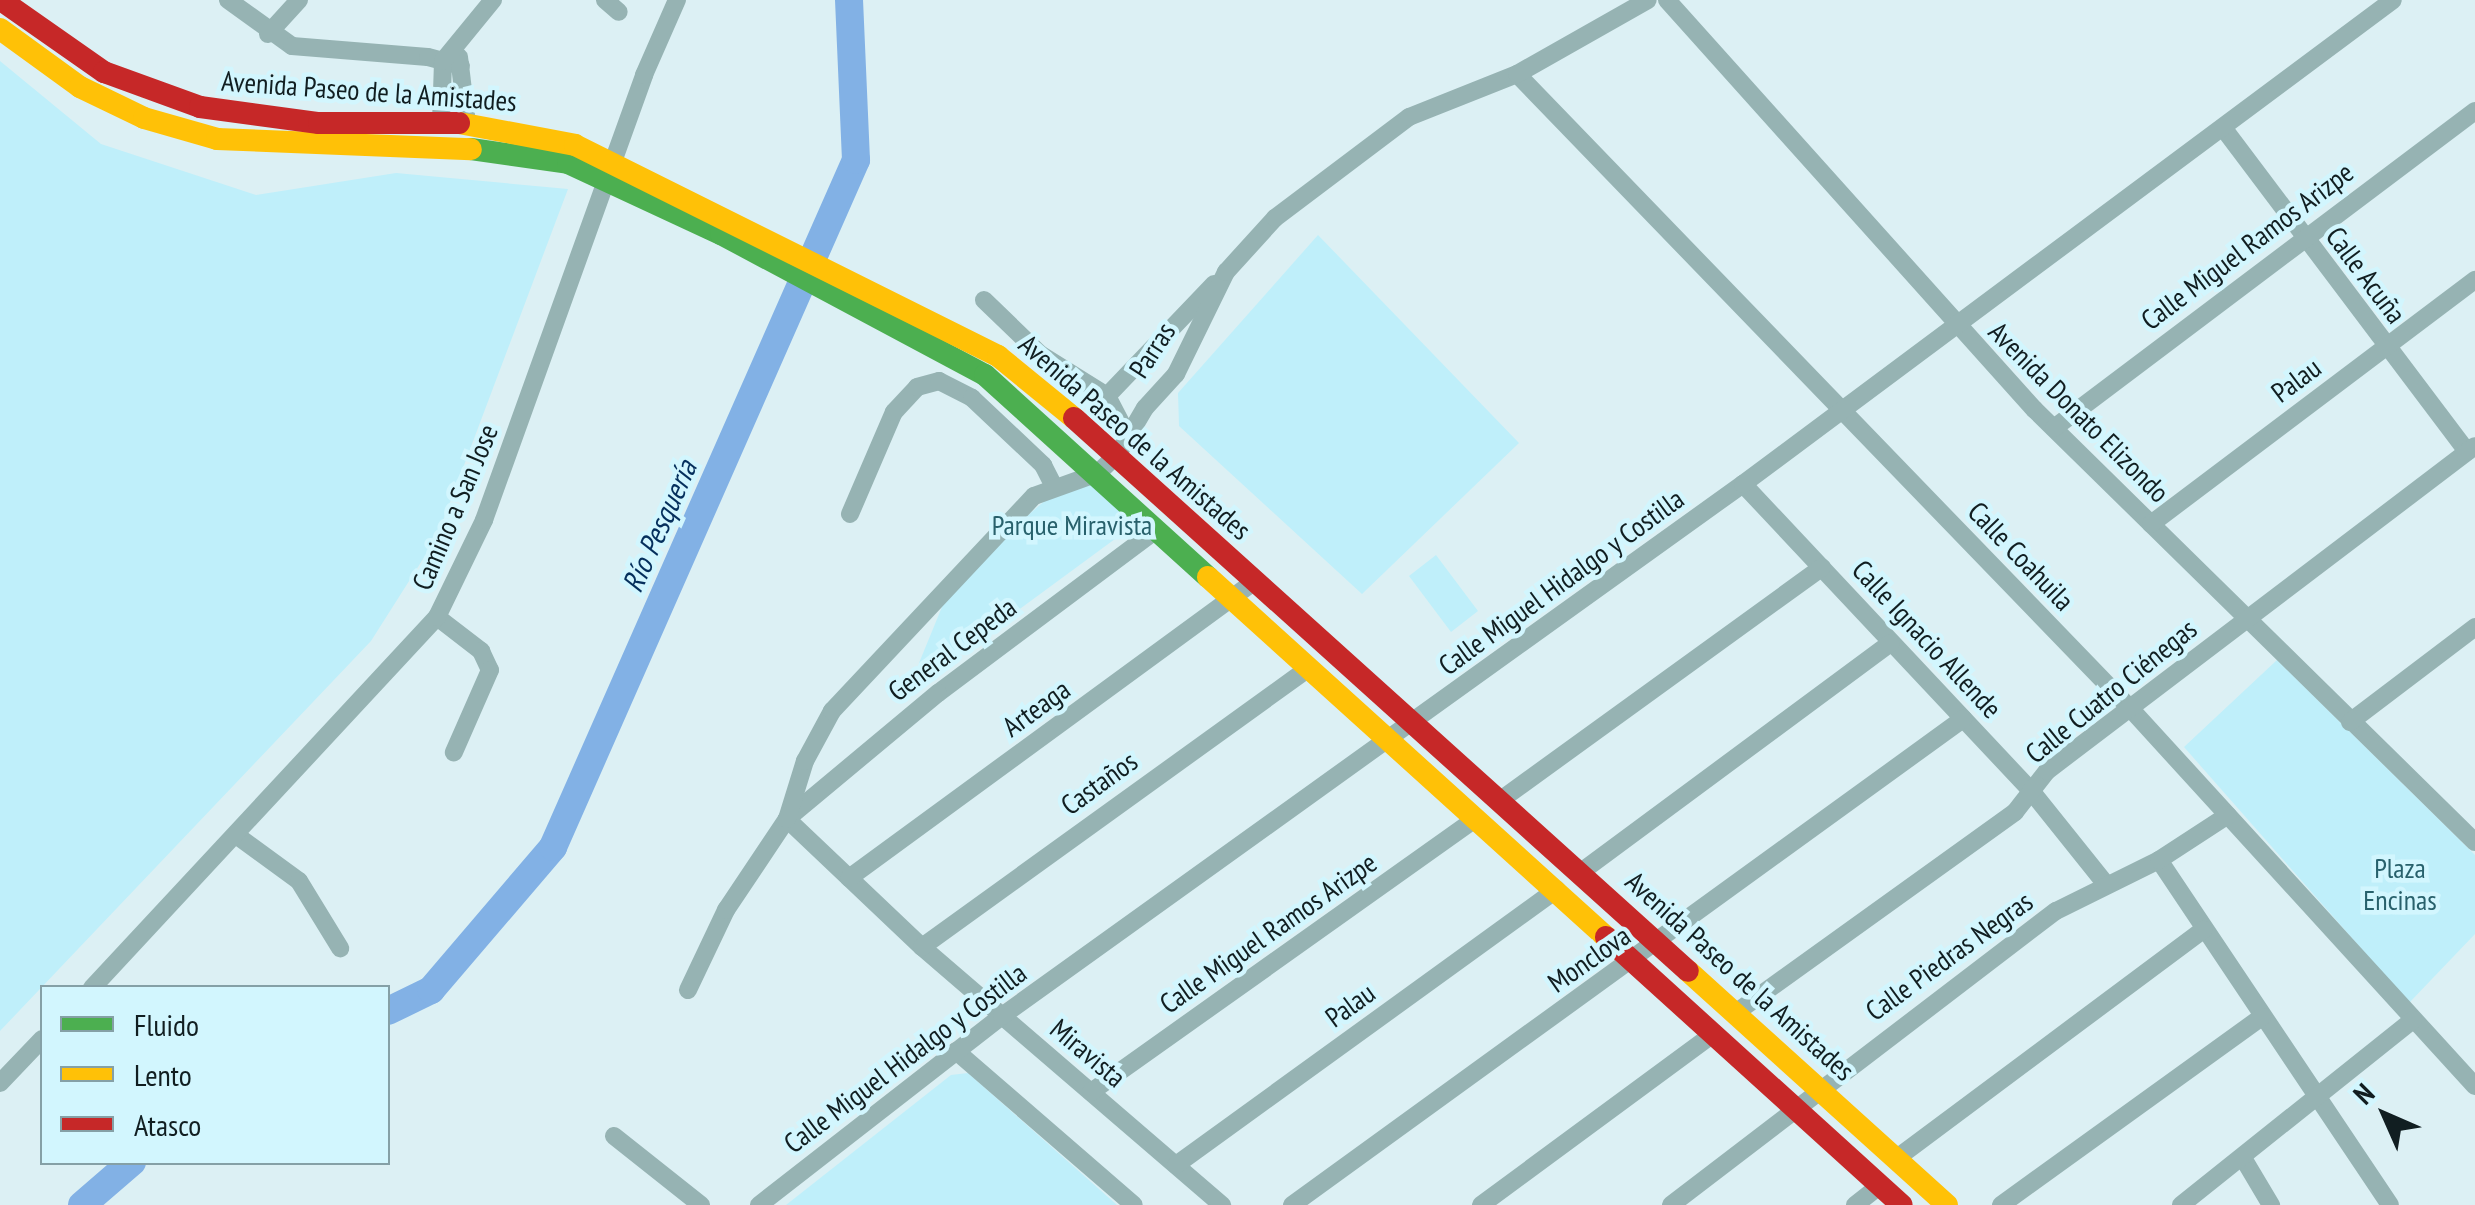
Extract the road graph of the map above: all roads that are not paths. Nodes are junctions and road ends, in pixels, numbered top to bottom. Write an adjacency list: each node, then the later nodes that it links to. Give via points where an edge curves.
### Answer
1 (1, 0): 14 (street, Avenida Paseo de la Amistades, via 104,72 200,107 319,123)
2 (228, 0): 10 (street)
3 (299, 0): 10 (street)
4 (493, 0): 11 (street, via 456,42)
5 (677, 0): 17 (street, Camino a San Jose)
6 (1648, 0): 12 (street, Parras)
7 (1667, 0): 22 (street, Avenida Donato Elizondo)
8 (2393, 0): 16 (street, Calle Miguel Hidalgo y Costilla)
9 (0, 29): 17 (street, Avenida Paseo de la Amistades, via 96,96 217,139 525,154)
10 (268, 34): 11 (street, via 310,50)
11 (452, 64): 14 (street); 15 (street)
12 (1517, 74): 19 (street, Parras, via 1426,107 1374,139 1298,195); 25 (street, Calle Coahuila)
13 (2475, 111): 18 (street, Calle Miguel Ramos Arizpe)
14 (441, 122): 15 (street, Avenida Paseo de la Amistades)
15 (467, 123): 17 (street, Avenida Paseo de la Amistades, via 533,134)
16 (2224, 129): 18 (street, Calle Acuña); 22 (street, Calle Miguel Hidalgo y Costilla)
17 (613, 173): 26 (street, Avenida Paseo de la Amistades, via 725,226); 39 (street, Camino a San Jose, via 484,520)
18 (2305, 238): 23 (street, Calle Acuña); 27 (street, Calle Miguel Ramos Arizpe)
19 (1226, 272): 24 (street); 28 (street, Parras, via 1176,374 1145,408)
20 (2475, 280): 23 (street, Palau)
21 (984, 300): 24 (street, via 1040,354)
22 (1955, 325): 25 (street, Calle Miguel Hidalgo y Costilla); 27 (street, Avenida Donato Elizondo)
23 (2386, 347): 29 (street, Calle Acuña); 34 (street, Palau)
24 (1107, 396): 28 (street)
25 (1842, 410): 31 (street, Calle Miguel Hidalgo y Costilla); 44 (street, Calle Coahuila)
26 (1064, 424): 28 (street, Avenida Paseo de la Amistades); 30 (street, Avenida Paseo de la Amistades)
27 (2054, 428): 34 (street, Avenida Donato Elizondo)
28 (1124, 447): 30 (street, Parras); 37 (street, Avenida Paseo de la Amistades)
29 (2471, 449): 40 (street, Calle Cuatro Ciénegas)
30 (1098, 473): 32 (street, Parras); 35 (street, Avenida Paseo de la Amistades)
31 (1743, 484): 36 (street, Calle Ignacio Allende); 46 (street, Calle Miguel Hidalgo y Costilla)
32 (1054, 485): 33 (street, via 1043,465 972,398 939,380 918,387 894,412); 55 (street, Parras, via 1012,516 832,711 805,760)
33 (850, 514)
34 (2151, 524): 40 (street, Avenida Donato Elizondo)
35 (1156, 530): 38 (street, Avenida Paseo de la Amistades); 55 (street, General Cepeda, via 938,693)
36 (1822, 566): 42 (street, Calle Ignacio Allende); 51 (street)
37 (1255, 581): 38 (street, Arteaga); 46 (street, Avenida Paseo de la Amistades)
38 (1235, 600): 43 (street, Avenida Paseo de la Amistades); 61 (street, Arteaga)
39 (437, 617): 49 (street, via 481,652 490,670); 57 (street, Camino a San Jose)
40 (2246, 619): 44 (street, Calle Cuatro Ciénegas); 47 (street, Avenida Donato Elizondo)
41 (2475, 627): 47 (street)
42 (1891, 643): 45 (street, Calle Ignacio Allende); 60 (street)
43 (1310, 667): 48 (street, Avenida Paseo de la Amistades); 66 (street, Castaños)
44 (2129, 707): 50 (street, Calle Cuatro Ciénegas, via 2047,770); 53 (street, Calle Coahuila)
45 (1963, 719): 50 (street, Calle Ignacio Allende); 65 (street, Monclova)
46 (1414, 722): 48 (street, Calle Miguel Hidalgo y Costilla); 51 (street, Avenida Paseo de la Amistades)
47 (2350, 722): 56 (street, Avenida Donato Elizondo)
48 (1390, 741): 54 (street, Avenida Paseo de la Amistades); 72 (street, Calle Miguel Hidalgo y Costilla)
49 (454, 752)
50 (2032, 792): 62 (street, Calle Ignacio Allende); 71 (street, Calle Cuatro Ciénegas, via 2015,812)
51 (1502, 799): 60 (street, Avenida Paseo de la Amistades)
52 (2475, 811): 56 (street)
53 (2228, 814): 59 (street, Calle Piedras Negras); 74 (street, Calle Coahuila)
54 (1476, 818): 63 (street, Avenida Paseo de la Amistades); 81 (street, Calle Miguel Ramos Arizpe)
55 (787, 820): 61 (street, Miravista); 70 (street, Parras, via 752,865)
56 (2457, 824): 58 (street, Avenida Donato Elizondo)
57 (236, 835): 67 (street, via 299,882); 69 (street, Camino a San Jose)
58 (2475, 842)
59 (2159, 860): 62 (street, Calle Piedras Negras); 64 (street)
60 (1581, 872): 65 (street, Avenida Paseo de la Amistades)
61 (849, 878): 66 (street, Miravista)
62 (2104, 882): 80 (street, Calle Piedras Negras, via 1962,979)
63 (1557, 889): 68 (street, Avenida Paseo de la Amistades); 87 (street, Palau)
64 (2203, 930): 73 (street); 85 (street)
65 (1659, 943): 68 (street, Monclova); 71 (street, Avenida Paseo de la Amistades)
66 (922, 946): 72 (street, Miravista)
67 (340, 948)
68 (1635, 960): 75 (street, Avenida Paseo de la Amistades); 93 (street, Monclova)
69 (95, 985)
70 (688, 990)
71 (1734, 1014): 80 (street, Avenida Paseo de la Amistades)
72 (1002, 1016): 77 (street, Calle Miguel Hidalgo y Costilla); 81 (street, Miravista)
73 (2262, 1017): 82 (street); 99 (street)
74 (2413, 1020): 79 (street, Calle Coahuila); 82 (street)
75 (1714, 1033): 83 (street, Avenida Paseo de la Amistades); 94 (street)
76 (40, 1041): 78 (street)
77 (956, 1051): 90 (street, Calle Miguel Hidalgo y Costilla); 91 (street)
78 (0, 1084)
79 (2475, 1086)
80 (1821, 1090): 83 (street, Calle Piedras Negras); 85 (street, Avenida Paseo de la Amistades)
81 (1091, 1092): 87 (street, Miravista)
82 (2317, 1098): 86 (street); 102 (street)
83 (1797, 1109): 88 (street, Avenida Paseo de la Amistades); 95 (street, Calle Piedras Negras)
84 (614, 1136): 89 (street)
85 (1897, 1158): 98 (street, Avenida Paseo de la Amistades)
86 (2243, 1158): 100 (street); 101 (street)
87 (1176, 1165): 92 (street, Miravista)
88 (1881, 1185): 96 (street); 97 (street, Avenida Paseo de la Amistades)
89 (701, 1205)
90 (759, 1205)
91 (1134, 1205)
92 (1222, 1205)
93 (1292, 1205)
94 (1481, 1205)
95 (1671, 1205)
96 (1855, 1205)
97 (1902, 1205)
98 (1947, 1205)
99 (2001, 1205)
100 (2181, 1205)
101 (2271, 1205)
102 (2390, 1205)

